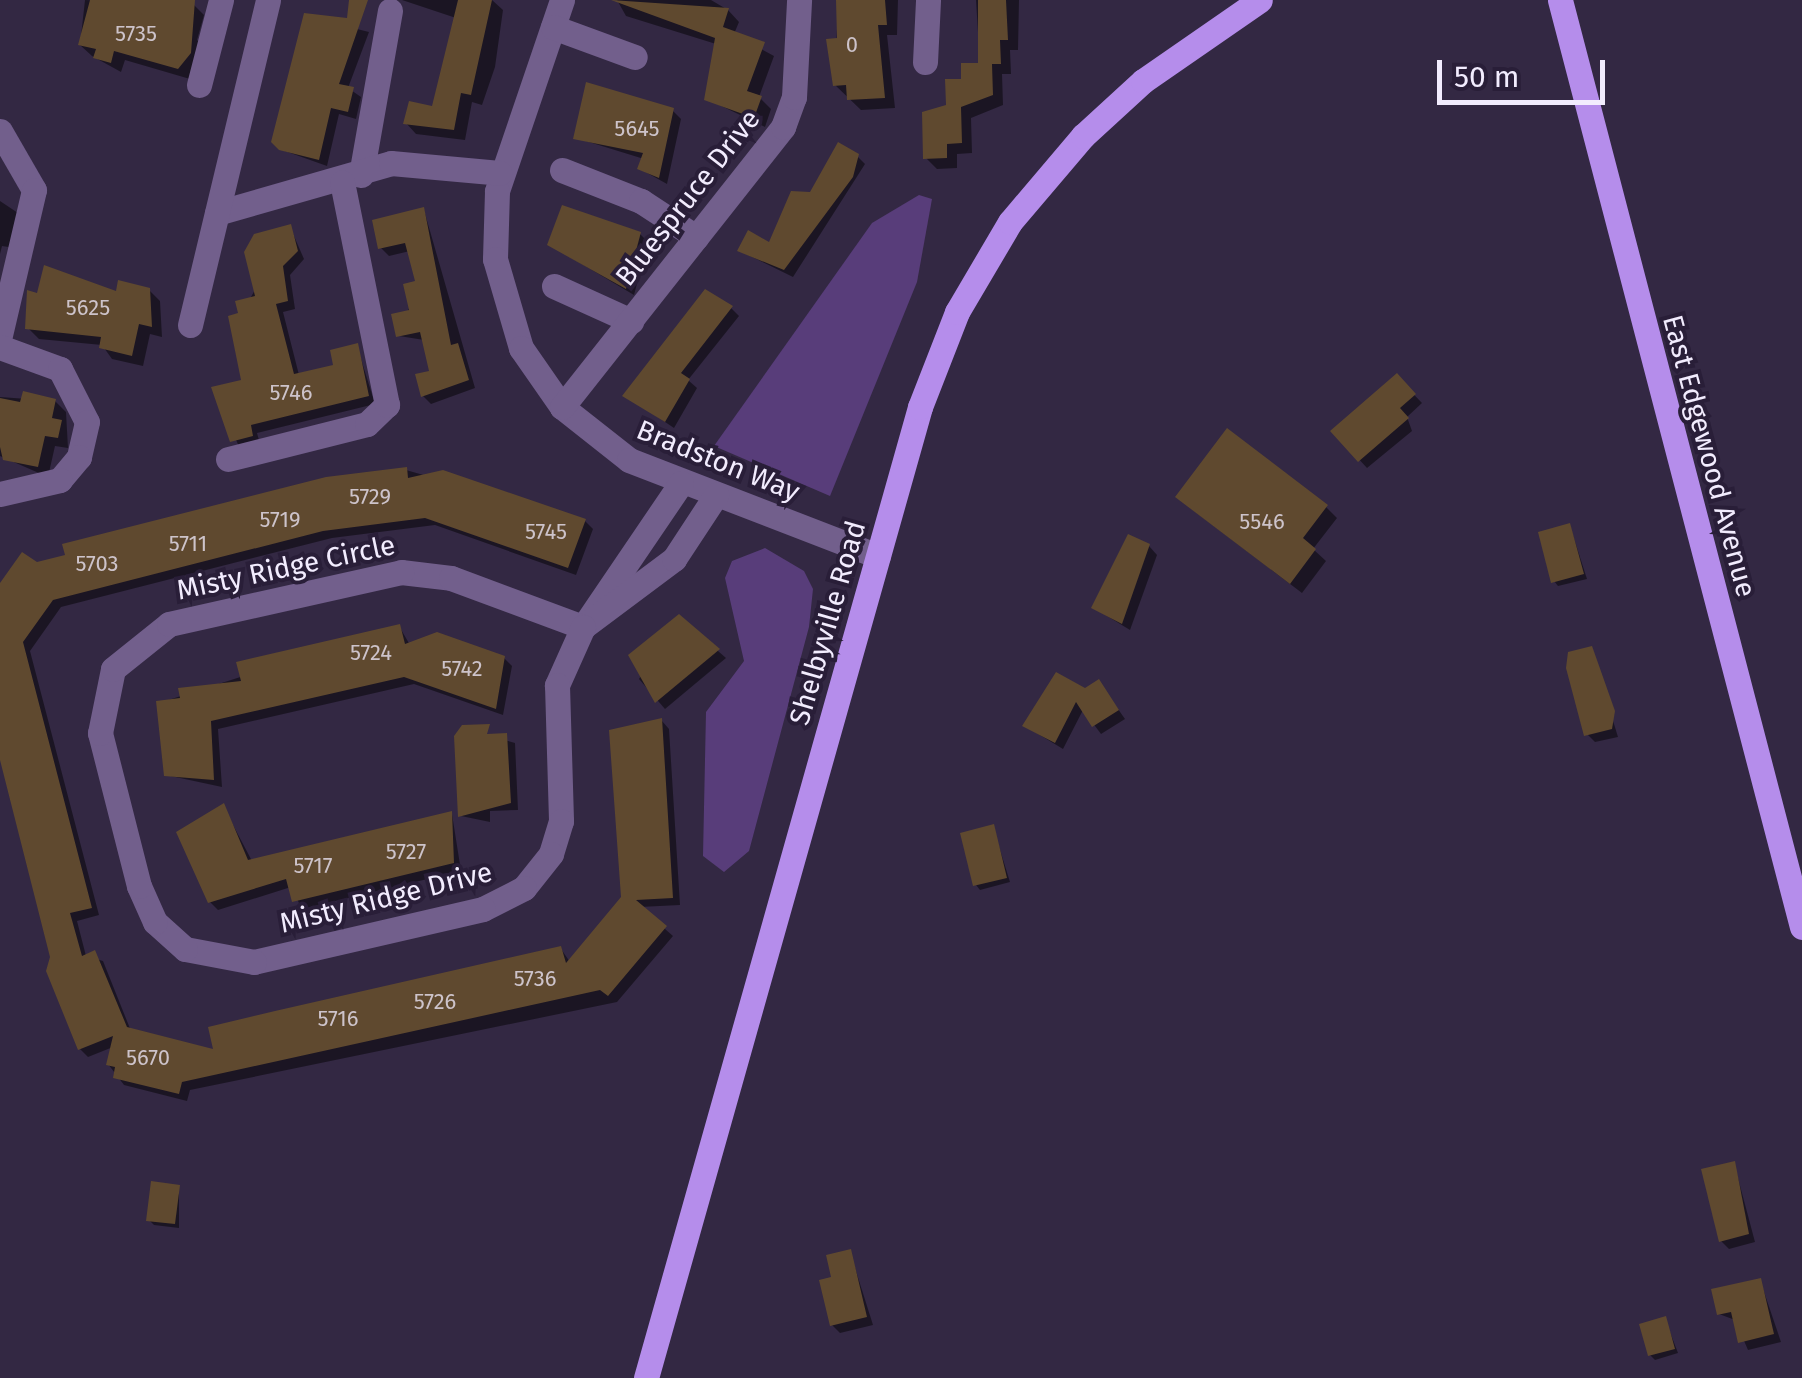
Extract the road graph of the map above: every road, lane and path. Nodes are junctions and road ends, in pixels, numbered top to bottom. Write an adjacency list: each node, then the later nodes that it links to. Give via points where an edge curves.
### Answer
1 (220, 0): 12 (street)
2 (268, 0): 17 (street)
3 (562, 0): 9 (street, Bradston Way)
4 (799, 0): 18 (street, Bluespruce Drive, via 794,97 784,128)
5 (928, 0): 11 (street)
6 (1260, 0): 29 (main road, Shelbyville Road, via 1127,94 1010,222 926,388)
7 (1560, 0): 32 (main road, East Edgewood Avenue)
8 (390, 12): 16 (street)
9 (552, 26): 10 (street); 15 (street, Bradston Way)
10 (635, 57)
11 (925, 62)
12 (200, 85)
13 (4, 144): 22 (street, via 30,174 33,202)
14 (562, 170): 18 (street, via 641,201)
15 (500, 174): 16 (street, via 391,162); 24 (street, Bradston Way, via 495,259 506,310)
16 (351, 179): 17 (street); 25 (street, via 387,405 367,424)
17 (217, 213): 21 (street)
18 (696, 237): 20 (street, Bluespruce Drive)
19 (554, 286): 20 (street)
20 (631, 321): 24 (street, Bluespruce Drive)
21 (190, 325)
22 (0, 335)
23 (0, 346): 27 (street, via 60,368 87,422 79,457 60,480)
24 (562, 407): 26 (street, Bradston Way, via 629,460)
25 (228, 459)
26 (681, 482): 28 (street, Bradston Way); 30 (street, Misty Ridge Drive)
27 (0, 494)
28 (716, 495): 29 (street, Bradston Way); 30 (street, Misty Ridge Drive, via 674,558)
29 (878, 556): 33 (main road, Shelbyville Road)
30 (583, 627): 31 (street, Misty Ridge Drive, via 557,685 560,830 536,876 509,898 233,963 173,941); 31 (street, Misty Ridge Circle, via 451,578 401,572 146,635 110,676 100,733)
31 (139, 886)
32 (1802, 927)
33 (646, 1378)

